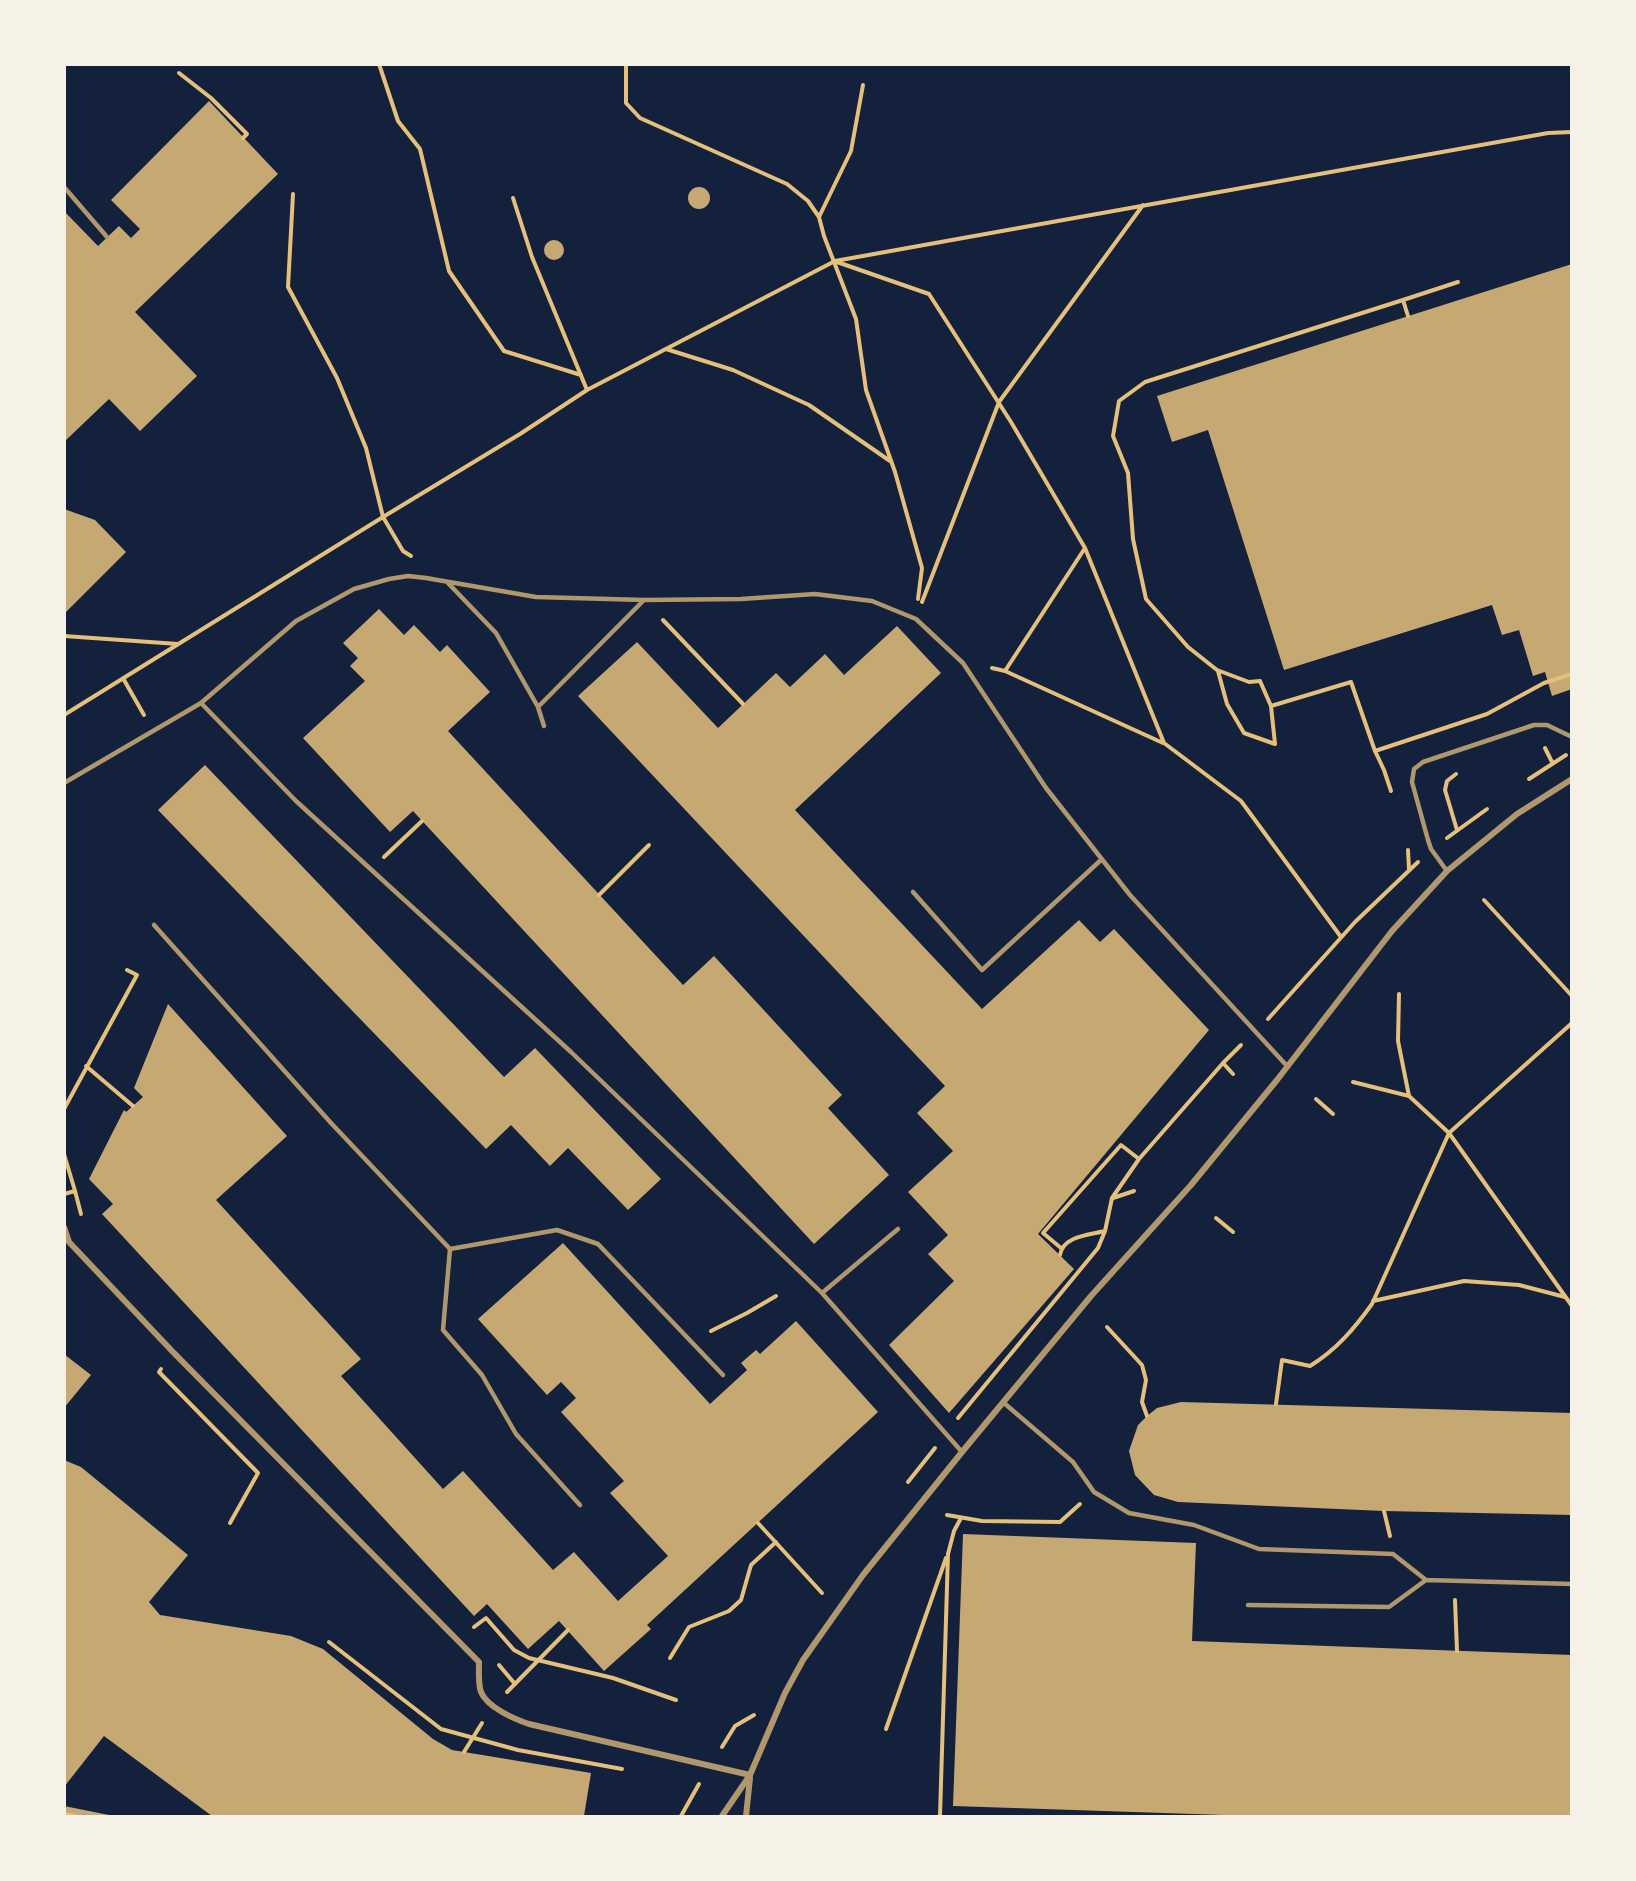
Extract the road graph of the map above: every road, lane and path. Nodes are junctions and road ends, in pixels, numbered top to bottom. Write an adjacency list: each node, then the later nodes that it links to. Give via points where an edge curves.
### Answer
1 (379, 64): 18 (path, via 398,121 420,149 449,272 504,351)
2 (626, 64): 11 (path, via 626,103 640,118 787,184 808,201)
3 (180, 73): 6 (path, via 247,134)
4 (863, 85): 11 (path, via 851,151)
5 (1572, 132): 10 (path, via 1536,135)
6 (243, 138)
7 (64, 187): 12 (lane)
8 (293, 194): 22 (path, via 288,287 338,378 366,448)
9 (513, 198): 18 (path, via 532,257)
10 (1144, 204): 13 (path); 20 (path)
11 (819, 217): 13 (path)
12 (107, 237)
13 (835, 261): 17 (path); 20 (path, via 929,294); 21 (path, via 856,319 866,390)
14 (1458, 282): 15 (path)
15 (1403, 300): 16 (path); 31 (path, via 1145,382 1119,401 1113,436 1128,473 1133,539 1146,599 1188,647)
16 (1408, 316)
17 (666, 349): 19 (path); 21 (path, via 733,370 809,405)
18 (581, 375): 19 (path)
19 (587, 390): 22 (path)
20 (999, 402): 23 (path); 27 (path)
21 (891, 462): 27 (path, via 922,568)
22 (383, 517): 24 (path, via 403,551); 29 (path)
23 (1085, 548): 32 (path); 43 (path)
24 (412, 557)
25 (447, 582): 26 (lane, via 536,597); 35 (lane, via 408,576 354,588 296,621); 38 (lane, via 496,633)
26 (644, 600): 27 (lane, via 815,594 872,601); 36 (path); 38 (lane)
27 (916, 619): 30 (lane)
28 (64, 636): 29 (path)
29 (178, 644): 34 (path)
30 (963, 663): 32 (path); 55 (lane, via 1046,788)
31 (1217, 670): 37 (path, via 1249,682 1260,681); 37 (path, via 1227,704 1244,733 1275,744)
32 (1005, 671): 43 (path)
33 (1572, 674): 45 (path, via 1544,683 1488,714)
34 (124, 680): 39 (path); 41 (path)
35 (201, 703): 41 (lane); 56 (lane)
36 (743, 704)
37 (1271, 706): 45 (path, via 1351,682)
38 (538, 707): 40 (lane)
39 (64, 715)
40 (544, 726)
41 (154, 731): 49 (lane)
42 (1572, 737): 58 (lane, via 1547,725 1534,725 1423,762 1414,769 1412,782 1428,840)
43 (1164, 743): 63 (path, via 1241,801)
44 (1535, 746): 46 (path, via 1544,746)
45 (1374, 751): 50 (path)
46 (1552, 762)
47 (1458, 772): 52 (path, via 1447,781 1445,789)
48 (1572, 779): 58 (street, via 1517,814)
49 (64, 783)
50 (1395, 801)
51 (422, 821): 56 (path)
52 (1457, 830)
53 (1408, 842): 57 (path)
54 (649, 845): 60 (path)
55 (1102, 859): 59 (lane, via 982,970); 68 (lane)
56 (370, 870): 93 (lane, via 571,1052)
57 (1409, 870)
58 (1447, 871): 71 (street, via 1376,949)
59 (913, 892)
60 (599, 895)
61 (1484, 900): 66 (path)
62 (154, 925): 91 (lane)
63 (1341, 937)
64 (127, 970): 70 (path, via 137,975)
65 (1399, 994): 74 (path, via 1398,1041)
66 (1572, 996)
67 (1572, 1023): 79 (path)
68 (1255, 1032): 69 (path); 71 (lane)
69 (1223, 1063): 72 (path); 81 (path)
70 (86, 1066): 76 (path); 77 (path)
71 (1287, 1066): 102 (street, via 1191,1185 1091,1296)
72 (1233, 1074)
73 (1353, 1082): 74 (path)
74 (1408, 1096): 79 (path)
75 (1316, 1099): 78 (path)
76 (133, 1106)
77 (64, 1109)
78 (1333, 1114)
79 (1449, 1133): 95 (path); 96 (path)
80 (64, 1154): 82 (path)
81 (1139, 1159): 84 (path); 90 (path, via 1121,1144 1043,1233)
82 (75, 1191)
83 (1134, 1191): 84 (path)
84 (1113, 1198): 88 (path)
85 (1216, 1218): 89 (path)
86 (64, 1227): 132 (street, via 69,1242 156,1334 479,1662 481,1692 493,1706 529,1724)
87 (898, 1229): 93 (lane)
88 (1106, 1231): 90 (path, via 1067,1241); 105 (path, via 1098,1248)
89 (1233, 1232)
90 (1061, 1248): 92 (path)
91 (450, 1249): 100 (lane, via 557,1230 598,1244); 109 (lane, via 443,1330 482,1375 516,1434)
92 (1060, 1255)
93 (822, 1293): 105 (lane)
94 (776, 1296): 99 (path)
95 (1565, 1298): 96 (path, via 1519,1285 1464,1281); 97 (path)
96 (1373, 1301): 103 (path, via 1356,1327 1329,1354 1310,1366 1282,1360)
97 (1572, 1306)
98 (1107, 1327): 104 (path, via 1142,1365 1146,1380 1142,1402)
99 (711, 1331)
100 (723, 1375)
101 (180, 1394): 112 (path, via 258,1473)
102 (1004, 1403): 106 (street); 108 (lane, via 1073,1461)
103 (1276, 1404)
104 (1147, 1416)
105 (945, 1434): 106 (lane); 107 (path)
106 (962, 1452): 133 (street, via 863,1575 802,1660)
107 (902, 1489)
108 (1094, 1492): 111 (path, via 1059,1522); 116 (lane, via 1129,1513 1194,1525 1259,1549 1394,1554)
109 (580, 1505)
110 (947, 1515): 111 (path)
111 (961, 1518): 115 (path)
112 (230, 1523)
113 (758, 1523): 114 (path)
114 (776, 1542): 120 (path); 126 (path, via 751,1565 741,1600 729,1611 689,1627)
115 (948, 1554): 131 (path); 139 (path)
116 (1426, 1580): 117 (lane); 122 (lane, via 1389,1607)
117 (1454, 1581): 118 (lane); 125 (path)
118 (1572, 1584)
119 (828, 1585): 120 (path)
120 (822, 1593): 121 (path)
121 (816, 1603)
122 (1248, 1605)
123 (568, 1630): 127 (path)
124 (467, 1632): 127 (path, via 486,1618 514,1650)
125 (1457, 1651)
126 (670, 1658)
127 (540, 1661): 128 (path); 129 (path, via 613,1678)
128 (514, 1684)
129 (676, 1700)
130 (756, 1713): 132 (path, via 735,1726)
131 (886, 1729)
132 (709, 1766): 133 (street); 136 (path)
133 (750, 1775): 137 (street); 138 (street)
134 (64, 1814): 135 (path)
135 (75, 1816)
136 (681, 1816)
137 (722, 1816)
138 (746, 1816)
139 (940, 1816)

